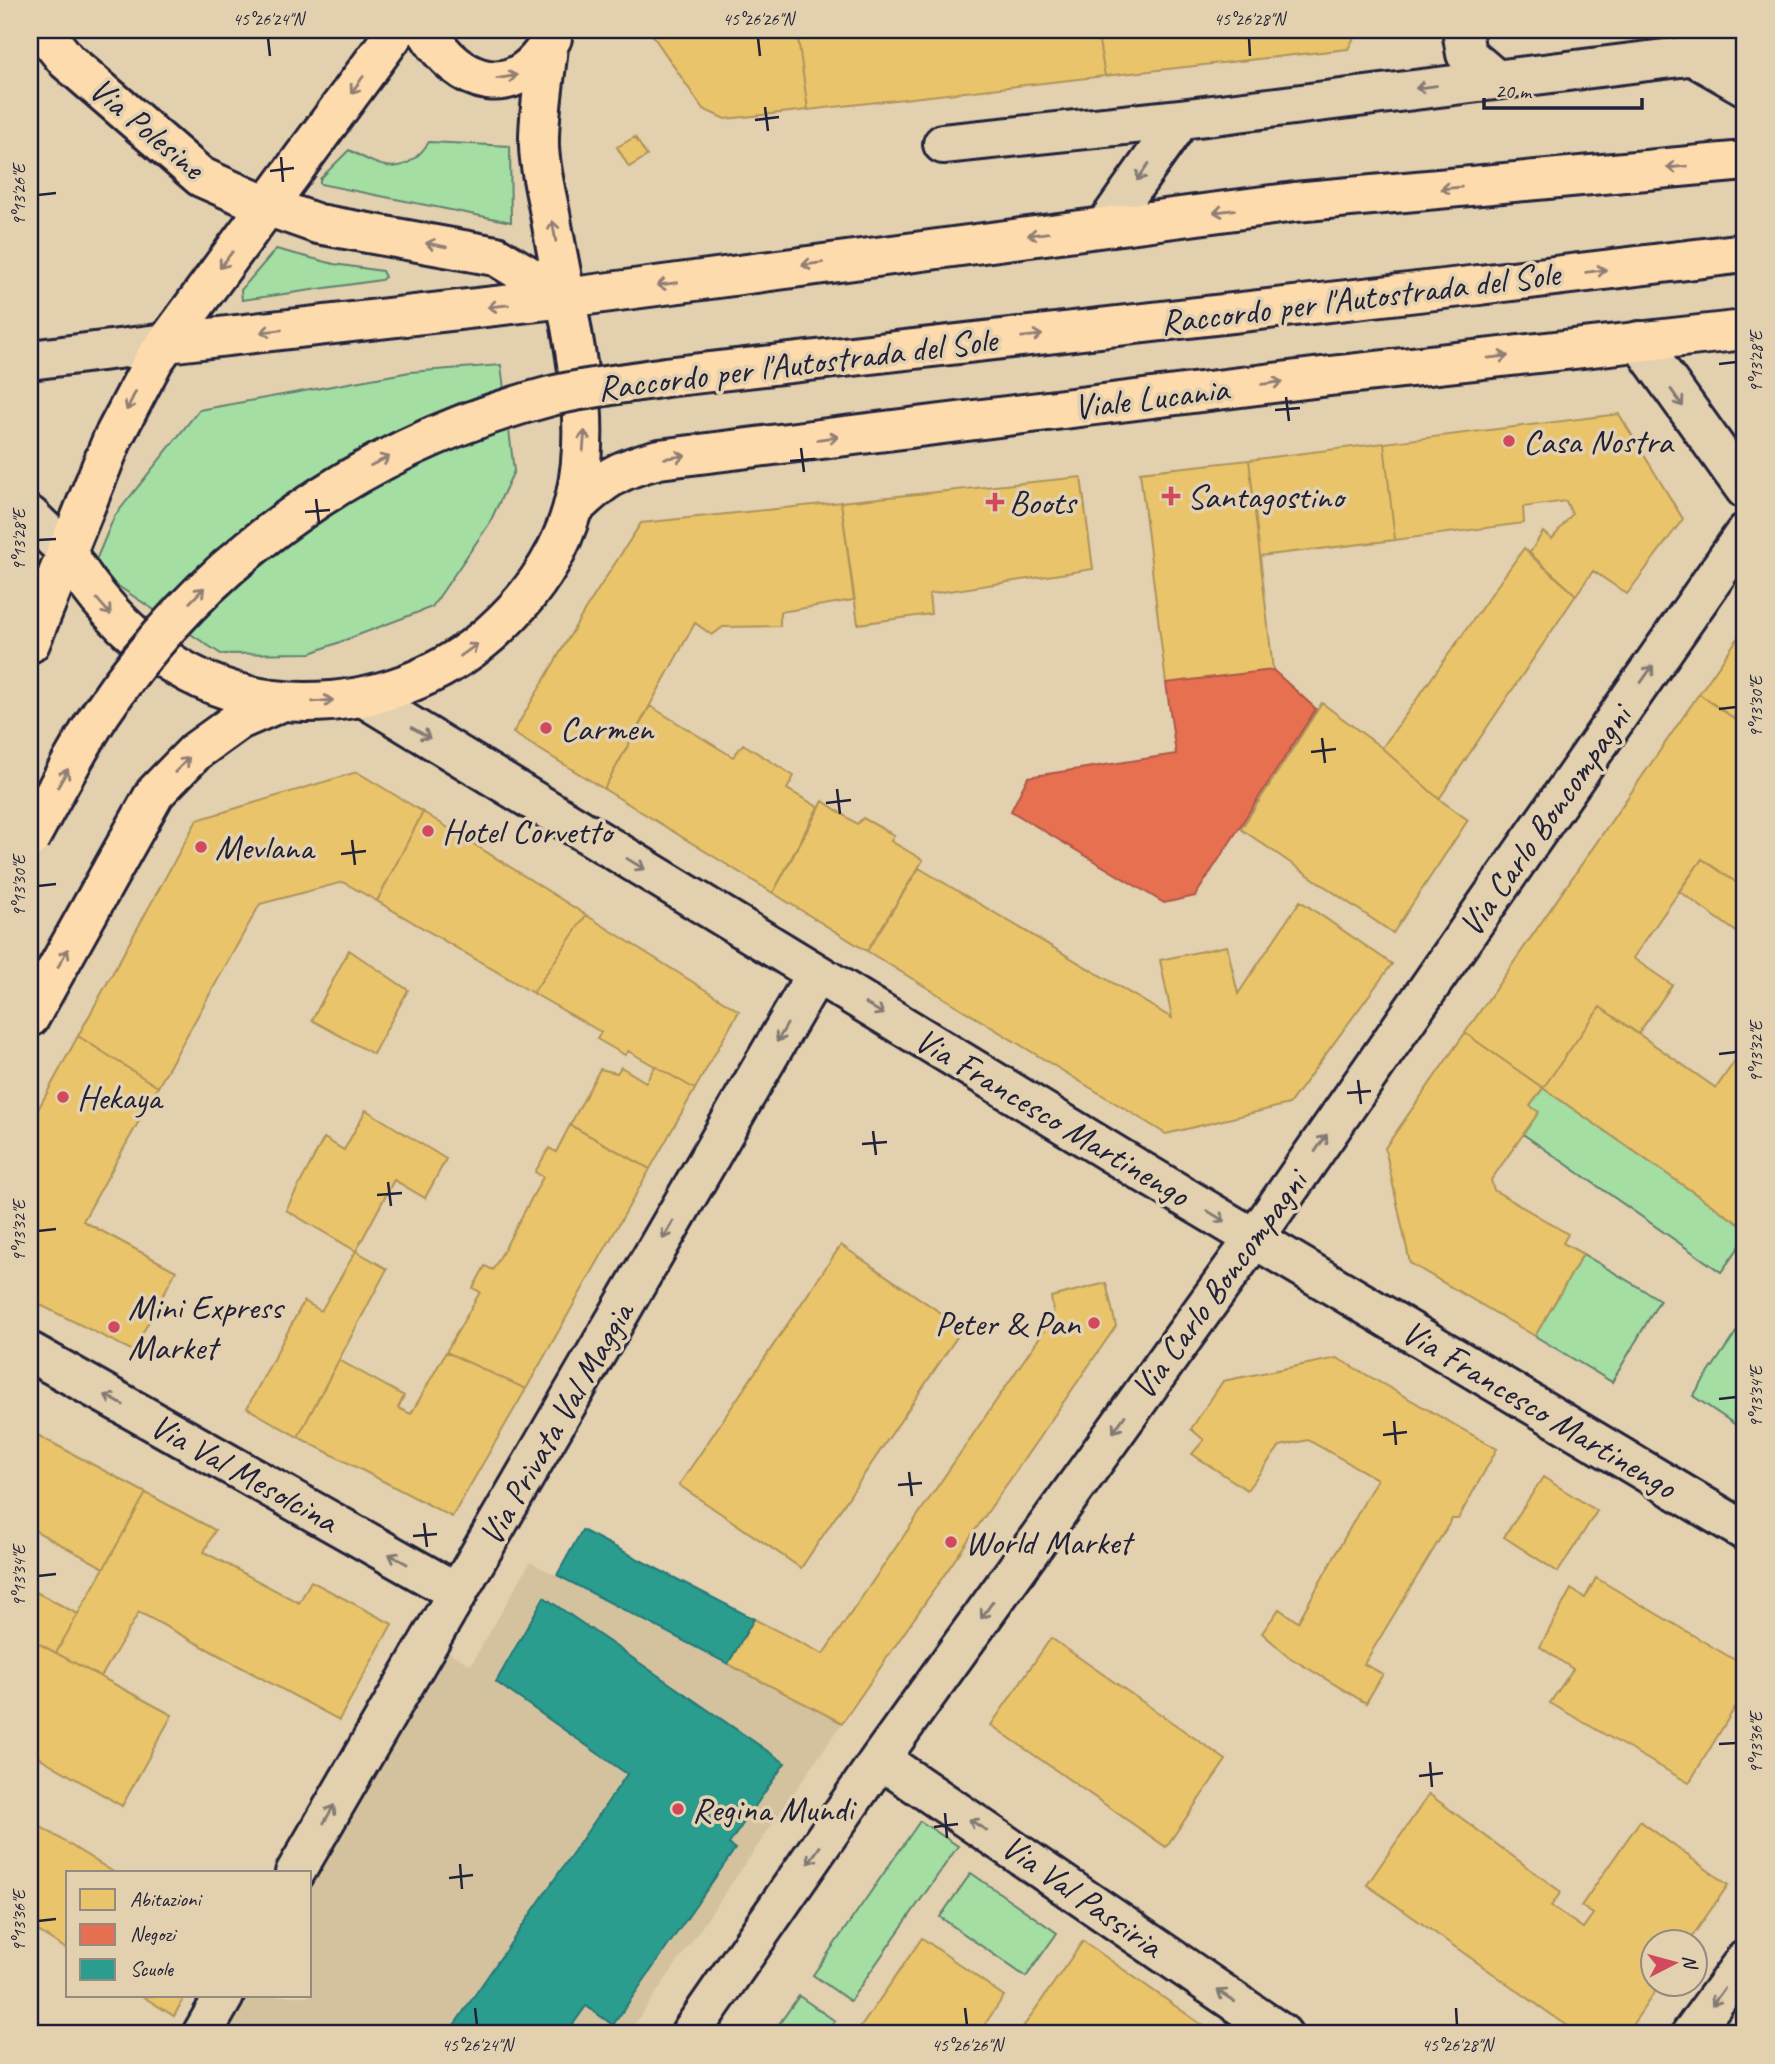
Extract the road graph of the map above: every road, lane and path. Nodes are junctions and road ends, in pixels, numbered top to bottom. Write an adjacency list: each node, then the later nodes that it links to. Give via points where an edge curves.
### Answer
1 (42, 30): 13 (main road, Via Polesine, via 67,61 201,177)
2 (397, 30): 13 (main road, one-way to 13)
3 (426, 30): 5 (main road, one-way to 5, via 455,68 484,79 520,75 539,60)
4 (1462, 30): 8 (street, via 1466,54)
5 (552, 38): 16 (main road, one-way to 5, via 539,147)
6 (1745, 49): 7 (street)
7 (1691, 55): 8 (street); 9 (street)
8 (1494, 78): 10 (street, one-way to 10)
9 (1745, 86)
10 (1181, 119): 11 (street); 14 (street, one-way to 14)
11 (943, 144)
12 (1745, 161): 14 (main road, one-way to 14, via 1295,202)
13 (267, 206): 16 (main road, Via Polesine, one-way to 13, via 496,256 318,224); 19 (main road, one-way to 19)
14 (1106, 225): 16 (main road, one-way to 16)
15 (1745, 253): 29 (main road, Raccordo per l'Autostrada del Sole, one-way to 15, bridge, via 101,714 170,624 208,584 259,539 343,481 446,431 553,396 666,377)
16 (565, 298): 19 (main road, one-way to 19); 22 (main road, one-way to 16, via 585,429)
17 (1745, 330): 18 (main road, Viale Lucania)
18 (1639, 341): 21 (street, one-way to 21); 22 (main road, Viale Lucania, one-way to 18, via 597,484 623,468 659,459)
19 (166, 343): 20 (street); 25 (main road, one-way to 25, via 113,438)
20 (30, 360)
21 (1745, 489)
22 (573, 509): 27 (main road, one-way to 22, via 438,671 504,621 535,587)
23 (30, 516): 25 (street)
24 (1745, 533): 32 (street, Via Carlo Boncompagni, one-way to 24)
25 (66, 551): 26 (main road); 28 (main road, one-way to 28, via 107,611 170,664 244,694)
26 (30, 643)
27 (363, 697): 28 (main road, one-way to 27); 30 (street, Via Francesco Martinengo, one-way to 30)
28 (283, 701): 31 (main road, one-way to 28, via 155,793 195,751 239,720)
29 (30, 838)
30 (816, 974): 32 (street, Via Francesco Martinengo, one-way to 32); 35 (street, Via Privata Val Maggia, one-way to 35)
31 (30, 1017)
32 (1254, 1239): 34 (street, Via Francesco Martinengo); 36 (street, Via Carlo Boncompagni, one-way to 36)
33 (30, 1352): 35 (street, Via Val Mesolcina, one-way to 33)
34 (1745, 1531)
35 (458, 1592): 37 (street, Via Privata Val Maggia, one-way to 35)
36 (880, 1759): 41 (street, Via Carlo Boncompagni, one-way to 41); 42 (street, Via Val Passiria, one-way to 36)
37 (296, 1871)
38 (1745, 1960): 43 (street, one-way to 43)
39 (223, 1997): 40 (street)
40 (202, 2034)
41 (690, 2034)
42 (1282, 2034)
43 (1691, 2034)

